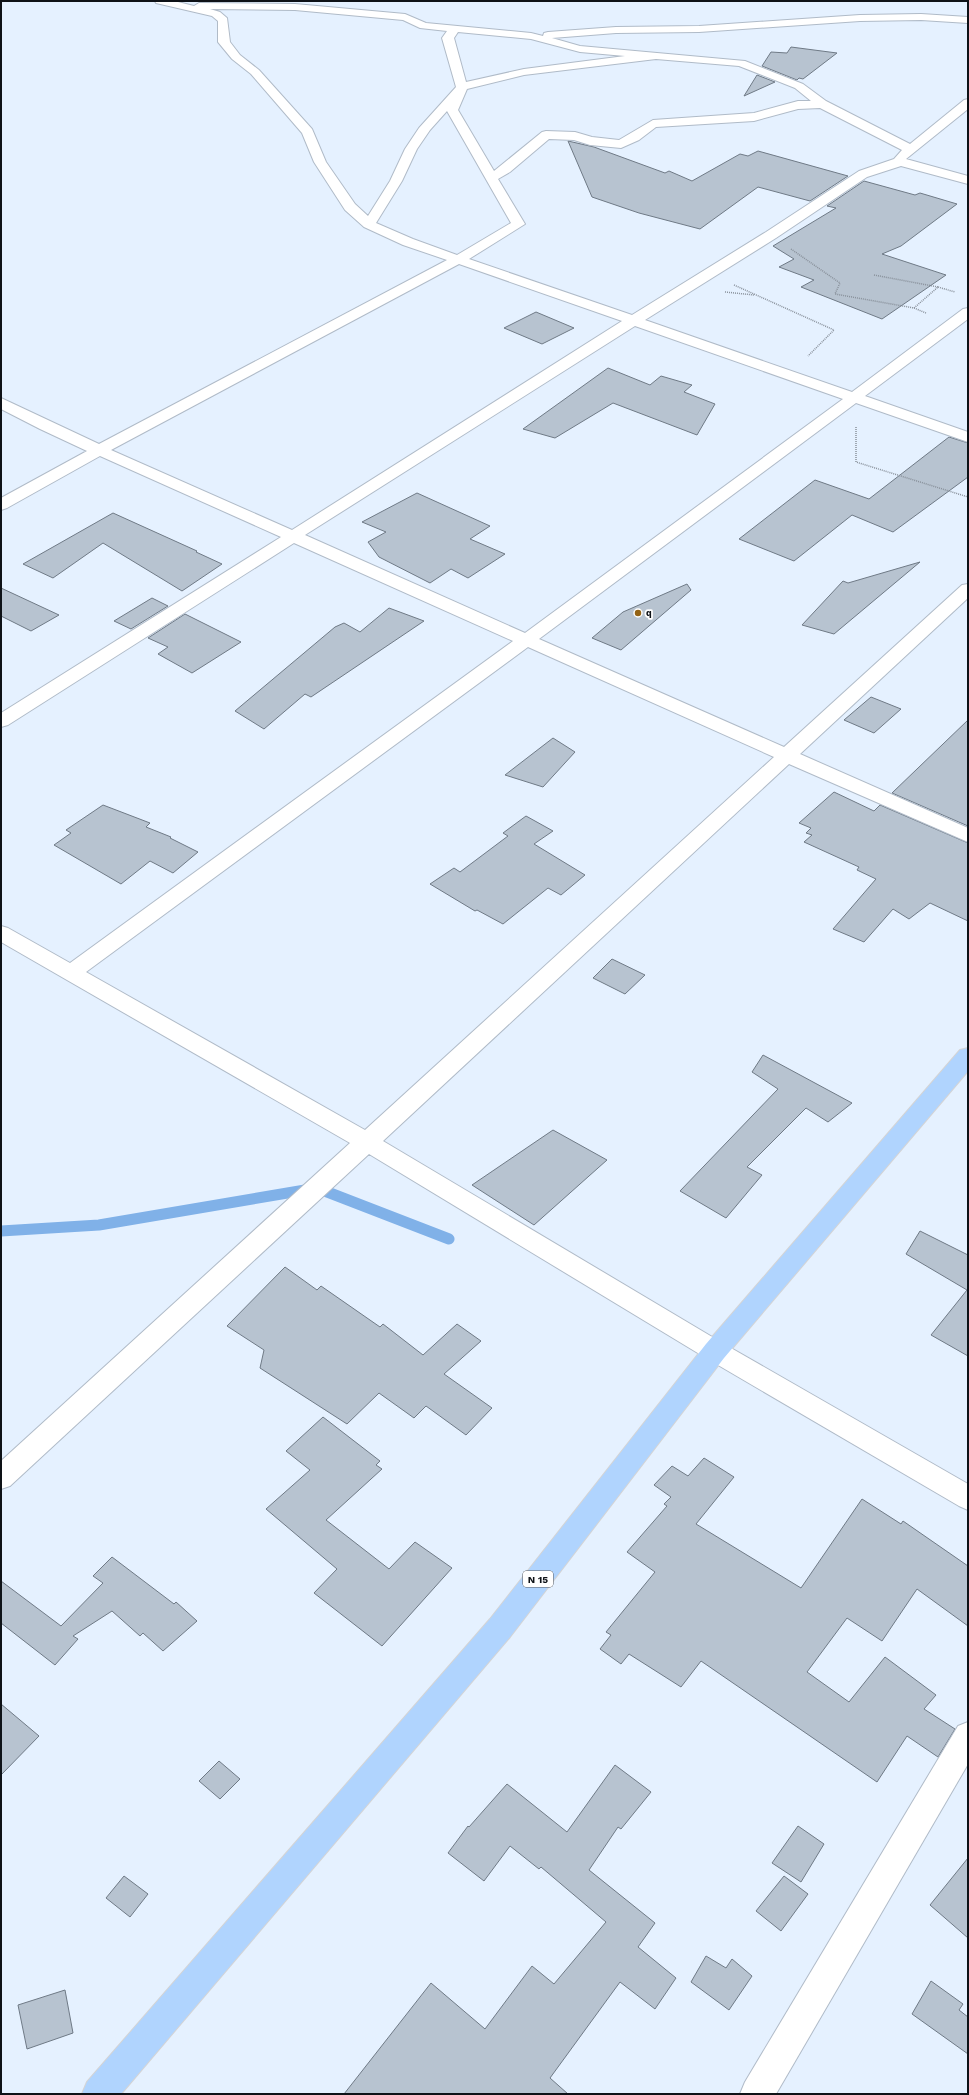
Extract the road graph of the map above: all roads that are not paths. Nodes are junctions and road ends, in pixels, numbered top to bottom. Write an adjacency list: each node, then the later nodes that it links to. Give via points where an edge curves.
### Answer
1 (160, 1): 3 (street)
2 (343, 1): 4 (street)
3 (186, 6): 4 (street, via 295,7); 20 (street, via 216,14 223,20 224,42 236,57 256,72 308,132 320,162 350,207)
4 (336, 11): 6 (street, via 405,17 424,26)
5 (968, 20): 7 (street, via 860,18 699,29)
6 (455, 29): 8 (street); 13 (street, via 448,38)
7 (639, 30): 8 (street); 9 (street)
8 (531, 36): 11 (street, via 580,49)
9 (666, 41)
10 (679, 46): 12 (street)
11 (655, 56): 12 (street); 13 (street, via 524,72)
12 (741, 62): 15 (street, via 799,86)
13 (462, 86): 18 (street, via 452,110); 20 (street, via 411,148 396,181)
14 (968, 103): 16 (street)
15 (822, 104): 16 (street); 18 (street, via 798,105 754,117 653,124 621,144 546,134 506,170)
16 (910, 149): 17 (street)
17 (896, 162): 19 (street); 23 (street, via 863,174 772,235)
18 (492, 178): 21 (street, via 518,224)
19 (968, 180)
20 (369, 224): 21 (street, via 408,242)
21 (459, 259): 23 (street); 27 (street)
22 (968, 312): 24 (street)
23 (634, 319): 24 (street); 29 (street)
24 (854, 397): 26 (street); 31 (street)
25 (1, 403): 27 (street)
26 (968, 437)
27 (100, 450): 28 (street); 29 (street)
28 (1, 505)
29 (293, 536): 31 (street); 32 (street)
30 (968, 589): 33 (street)
31 (527, 640): 33 (street); 36 (street)
32 (1, 721)
33 (787, 755): 34 (street); 38 (street)
34 (968, 836)
35 (1, 933): 36 (street)
36 (71, 973): 38 (street)
37 (968, 1056): 39 (main road, N 15)
38 (366, 1142): 39 (street); 40 (street)
39 (715, 1351): 41 (street); 43 (main road, N 15, via 500,1628)
40 (1, 1478)
41 (968, 1498)
42 (968, 1736): 44 (street)
43 (99, 2094)
44 (757, 2094)

